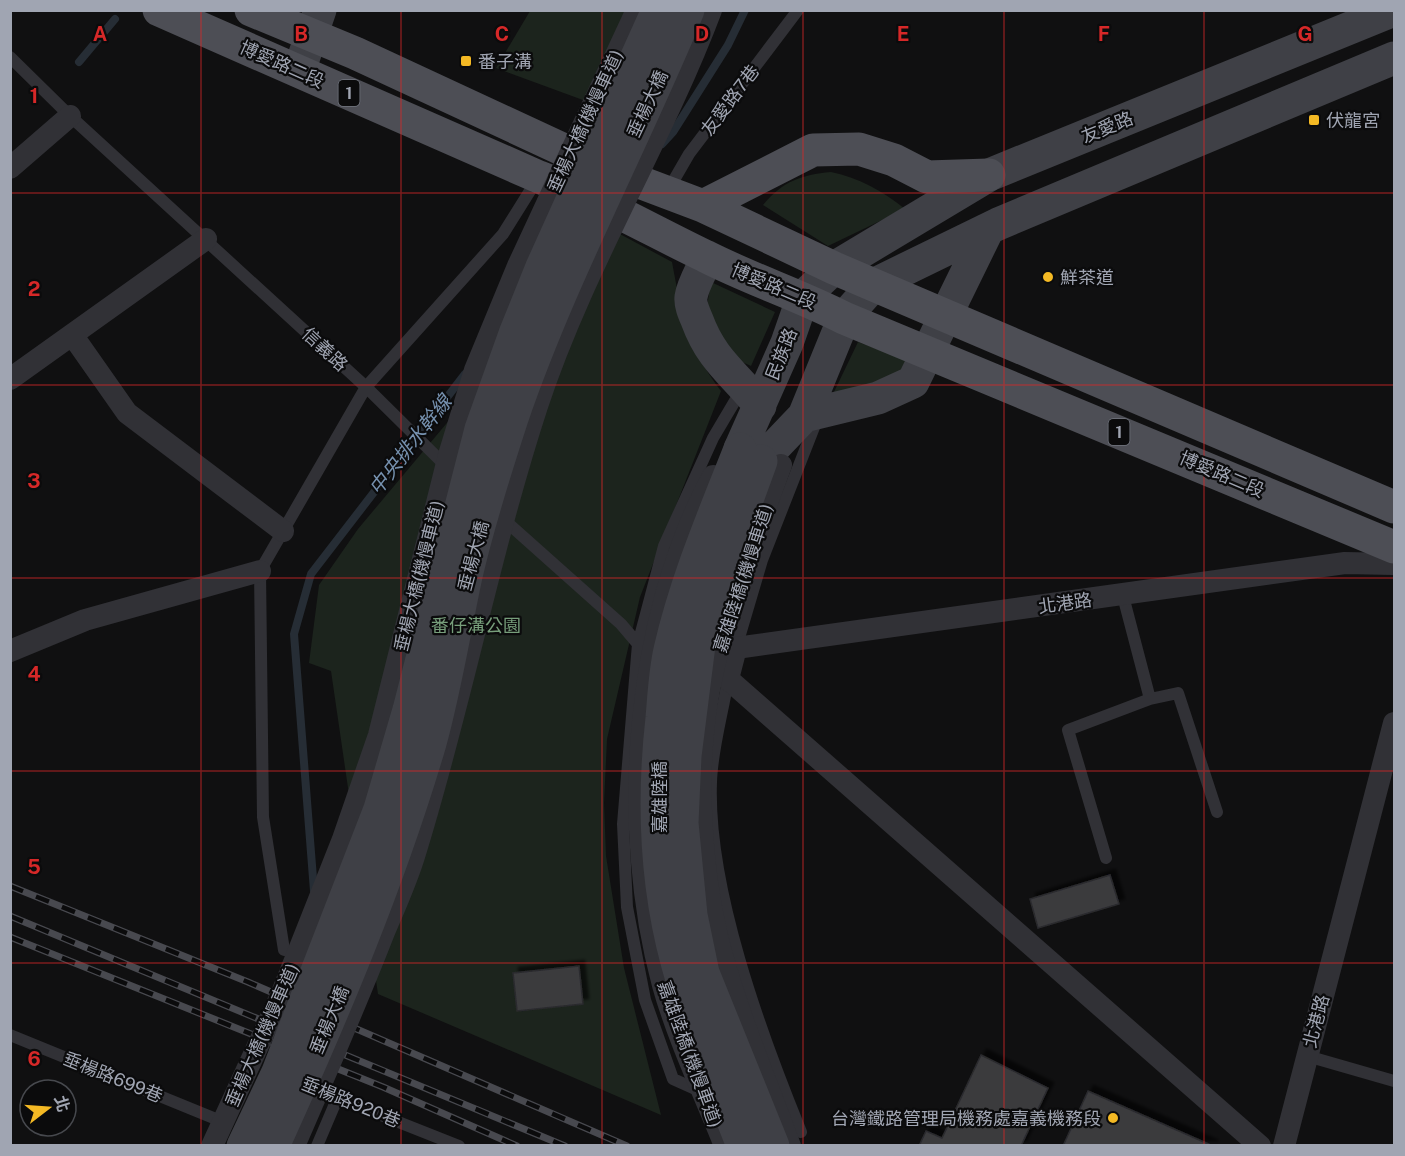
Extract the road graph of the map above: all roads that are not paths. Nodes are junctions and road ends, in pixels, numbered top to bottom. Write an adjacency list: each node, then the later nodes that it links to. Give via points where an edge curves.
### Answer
1 (159, 10): 13 (main road, 博愛路二段 / 1)
2 (251, 10): 9 (main road, 博愛路二段 / 1)
3 (636, 10): 59 (street, 垂楊大橋(機慢車道), bridge, via 518,266 475,370 449,454 379,735 282,993)
4 (679, 10): 10 (lane)
5 (688, 10): 61 (main road, 垂楊大橋, bridge, via 536,350 467,571 430,741 376,905 335,1010)
6 (711, 10): 62 (street, bridge, via 663,122 594,261 538,404 414,856)
7 (798, 10): 19 (lane, 友愛路7巷)
8 (1394, 10): 16 (main road, 友愛路)
9 (315, 23): 13 (main road); 17 (main road, 博愛路二段 / 1, via 355,52)
10 (657, 34): 17 (lane, via 621,124); 54 (main road, 垂楊大橋, bridge, via 542,267 481,429 380,809)
11 (10, 57): 14 (lane, 信義路)
12 (1395, 58): 21 (main road)
13 (299, 71): 18 (main road, 博愛路二段 / 1)
14 (70, 116): 15 (street); 22 (lane, 信義路)
15 (10, 168)
16 (989, 175): 20 (main road, via 927,177 894,160 859,149 813,150); 24 (main road, 友愛路)
17 (595, 176): 18 (main road, 博愛路二段 / 1); 19 (main road, 博愛路二段 / 1, bridge); 23 (main road, 博愛路二段 / 1, bridge, via 628,215)
18 (539, 177): 32 (lane, via 503,234)
19 (660, 191): 20 (main road, 博愛路二段 / 1)
20 (703, 206): 24 (main road, 博愛路二段 / 1)
21 (987, 231): 25 (main road); 27 (main road)
22 (206, 239): 29 (street); 32 (lane, 信義路)
23 (707, 258): 26 (main road, 博愛路二段 / 1); 33 (main road, via 690,298 693,308 704,339 718,361)
24 (834, 268): 25 (main road, 博愛路二段 / 1); 26 (main road, 民族路)
25 (873, 285): 27 (main road, 博愛路二段 / 1); 28 (main road)
26 (803, 297): 28 (main road, 博愛路二段 / 1); 33 (main road, 民族路)
27 (947, 317): 30 (main road); 36 (main road, 博愛路二段 / 1)
28 (844, 318): 30 (main road, 博愛路二段 / 1); 34 (main road)
29 (73, 336): 31 (street); 37 (street, via 127,413)
30 (930, 352): 34 (main road, via 913,382 878,398); 38 (main road, 博愛路二段 / 1)
31 (10, 379)
32 (366, 387): 37 (lane); 42 (lane, 信義路, bridge)
33 (752, 396): 35 (main road, 民族路); 42 (lane, via 713,438 664,546)
34 (812, 414): 35 (main road); 43 (lane)
35 (754, 454): 65 (street, 嘉雄陸橋(機慢車道), bridge, via 708,487 675,566 656,631 638,779 646,898 662,982); 66 (main road, 嘉雄陸橋, bridge, via 688,579 669,652 657,811 661,872 676,960); 67 (main road, 嘉雄陸橋, bridge, via 699,645 685,756 682,823 691,915 704,973); 68 (street, 嘉雄陸橋(機慢車道), bridge, via 709,692 702,794 705,862 720,949)
36 (1395, 507)
37 (283, 531): 40 (lane)
38 (1395, 547)
39 (1395, 564): 41 (street, 北港路, via 1345,563)
40 (260, 571): 44 (street, via 84,620); 51 (lane, via 263,817)
41 (1123, 596): 43 (street, 北港路); 46 (lane)
42 (638, 644): 45 (lane, via 623,824 627,907 645,1000 674,1079 801,1132 736,946 716,854 711,781)
43 (736, 648): 45 (street)
44 (10, 651)
45 (728, 679): 69 (street)
46 (1150, 699): 49 (lane, via 1178,693); 50 (lane, via 1068,730)
47 (1395, 723): 48 (street, 北港路)
48 (1391, 752): 53 (street, 北港路)
49 (1217, 812)
50 (1106, 858)
51 (284, 950)
52 (10, 1035): 57 (lane, 垂楊路699巷)
53 (1307, 1056): 55 (lane); 70 (street, 北港路)
54 (269, 1068): 56 (lane, 垂楊路920巷); 57 (lane, 垂楊路920巷, via 243,1056); 60 (main road, 垂楊大橋, bridge)
55 (1395, 1081)
56 (337, 1099): 63 (lane); 64 (lane, 垂楊路920巷)
57 (216, 1119): 58 (lane)
58 (205, 1146)
59 (212, 1146)
60 (243, 1146)
61 (273, 1146)
62 (294, 1146)
63 (317, 1146)
64 (459, 1146)
65 (725, 1146)
66 (743, 1146)
67 (773, 1146)
68 (790, 1146)
69 (1260, 1146)
70 (1284, 1146)

